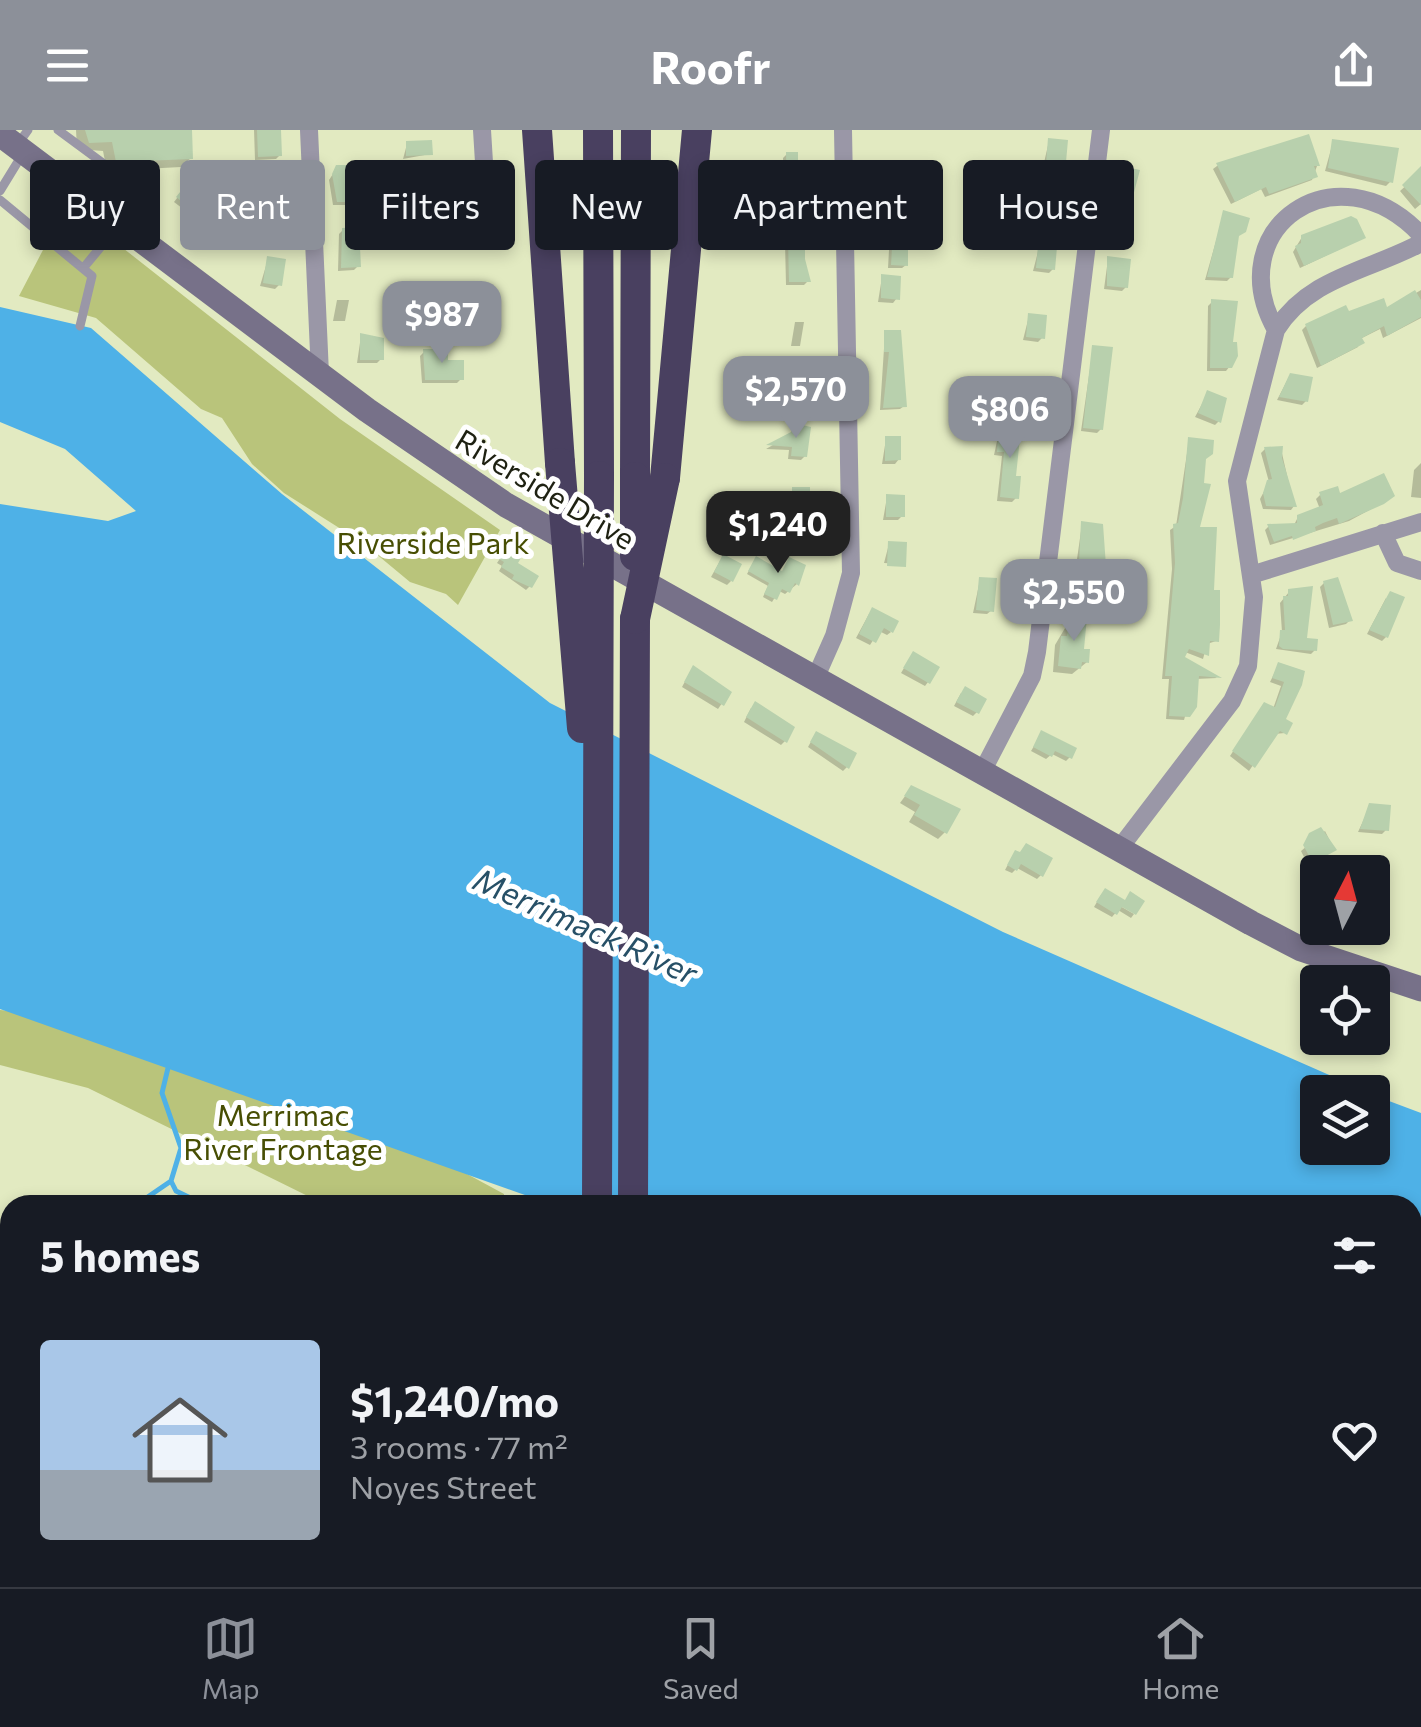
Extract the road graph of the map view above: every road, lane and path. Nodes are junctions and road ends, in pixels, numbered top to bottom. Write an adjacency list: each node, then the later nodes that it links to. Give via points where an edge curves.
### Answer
1 (58, 130): 12 (lane)
2 (309, 130): 23 (street)
3 (482, 130): 13 (street)
4 (538, 130): 31 (highway, bridge, via 576,689)
5 (598, 130): 31 (highway, bridge)
6 (636, 130): 24 (highway)
7 (697, 130): 24 (highway)
8 (843, 130): 29 (street, via 851,573)
9 (1101, 130): 30 (street, via 1038,652)
10 (17, 141): 11 (main road, Riverside Drive); 14 (lane)
11 (40, 160)
12 (99, 160)
13 (484, 160)
14 (0, 191)
15 (0, 200): 20 (lane)
16 (1421, 236): 22 (street, via 1366,197 1327,196 1294,210 1264,260 1262,300)
17 (1421, 244): 22 (street, via 1316,287)
18 (97, 250): 20 (lane)
19 (154, 250): 23 (main road, Riverside Drive)
20 (84, 266): 21 (lane, via 92,276)
21 (80, 326)
22 (1276, 330): 28 (street, via 1238,480)
23 (320, 374): 29 (main road, Riverside Drive, via 506,505)
24 (650, 478): 35 (highway, bridge, via 635,619)
25 (1421, 522): 26 (street)
26 (1383, 534): 27 (street, via 1397,563); 28 (street)
27 (1421, 571)
28 (1251, 575): 32 (street, via 1255,622 1240,686)
29 (814, 680): 30 (main road, Riverside Drive)
30 (982, 772): 32 (main road, Riverside Drive)
31 (596, 808): 34 (highway, bridge)
32 (1119, 849): 33 (main road, Riverside Drive, via 1301,949)
33 (1421, 989)
34 (597, 1195)
35 (633, 1195)

